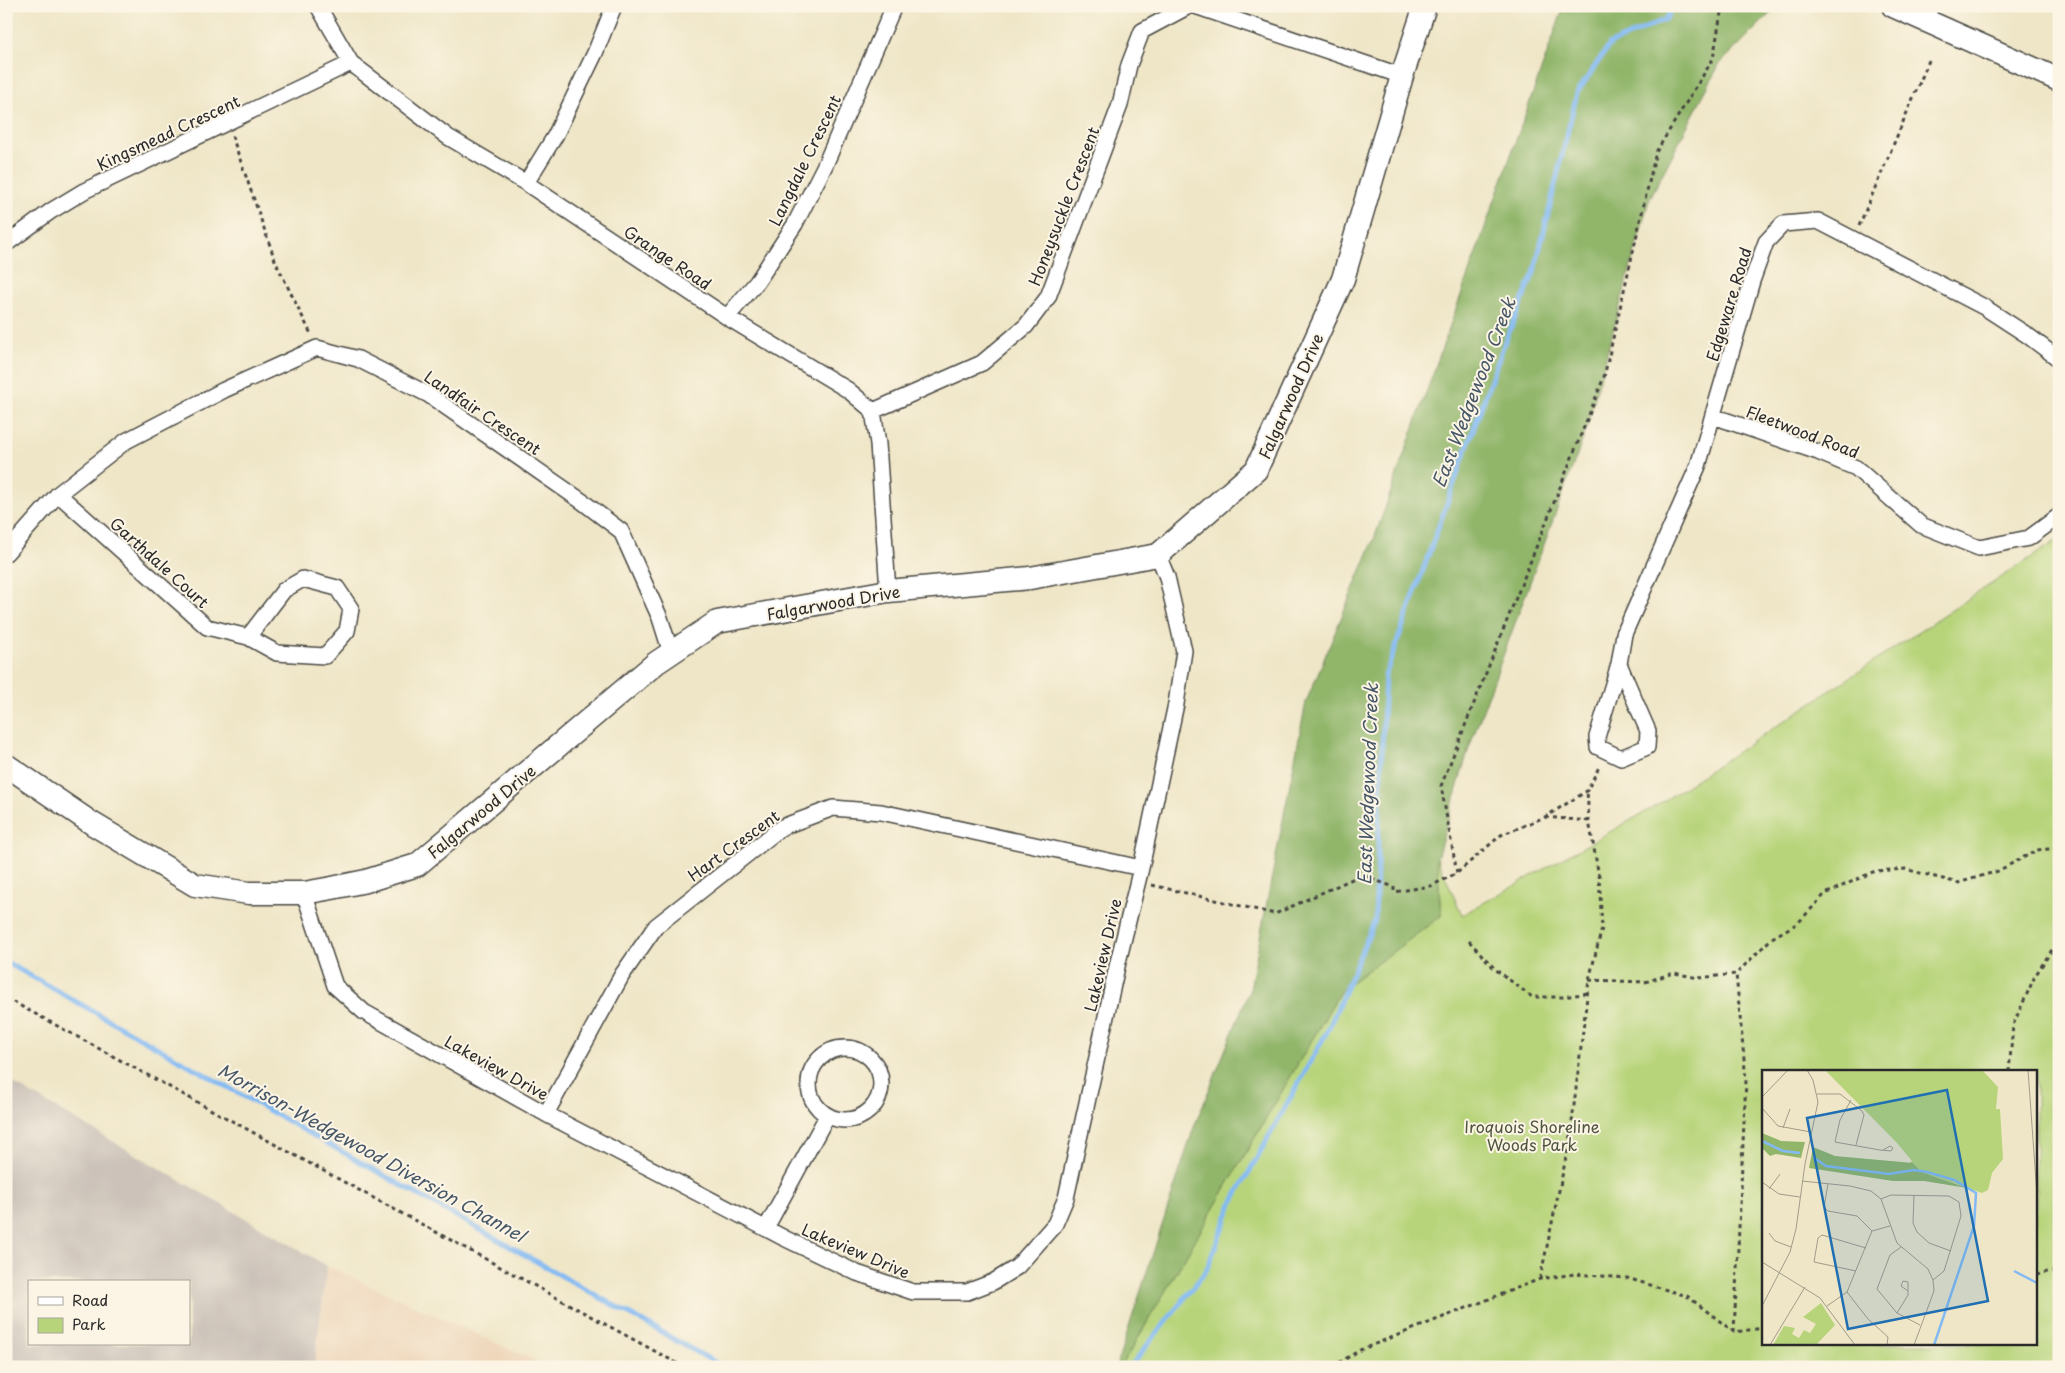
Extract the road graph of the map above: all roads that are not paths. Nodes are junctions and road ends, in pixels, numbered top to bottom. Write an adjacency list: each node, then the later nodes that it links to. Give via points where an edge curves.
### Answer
1 (318, 6): 9 (street, Grange Road)
2 (614, 6): 12 (street, via 555,136)
3 (894, 6): 14 (street, Langdale Crescent, via 825,165 795,224 757,282)
4 (1188, 6): 16 (street, Honeysuckle Crescent, via 1142,31 1129,64 1120,105 1069,246 1048,297 1026,326 982,363)
5 (1195, 6): 10 (street)
6 (1425, 6): 10 (street, Falgarwood Drive)
7 (1893, 6): 8 (street)
8 (1928, 13): 11 (street)
9 (351, 62): 12 (street, Grange Road, via 448,137); 13 (street, Kingsmead Crescent, via 84,191)
10 (1402, 76): 21 (street, Falgarwood Drive, via 1343,279 1256,470)
11 (2059, 80)
12 (526, 183): 14 (street, Grange Road)
13 (6, 244)
14 (727, 317): 16 (street, Grange Road, via 848,390)
15 (2059, 359): 17 (street, Edgeware Road, via 1984,307 1818,221 1783,224 1766,242 1752,280)
16 (873, 411): 22 (street)
17 (1713, 416): 19 (street, Fleetwood Road, via 1856,468 1921,525 1979,548 2029,538); 25 (street, Edgeware Road, via 1698,466 1624,634)
18 (58, 494): 20 (street); 23 (street, Garthdale Court, via 207,627); 24 (street, Landfair Crescent, via 126,441 224,390 317,348 358,359 429,395 621,531 660,618)
19 (2059, 516)
20 (6, 553)
21 (1158, 555): 22 (street, Falgarwood Drive, via 1030,578); 27 (street, Lakeview Drive, via 1167,577 1184,651)
22 (888, 592): 24 (street, Falgarwood Drive, via 717,622)
23 (248, 636): 23 (street, Garthdale Court, via 277,653 325,656 347,631 351,609 337,588 303,579 284,590)
24 (671, 653): 28 (street, Falgarwood Drive, via 416,865 366,881)
25 (1619, 664): 25 (street, Edgeware Road, via 1598,747 1622,758 1647,747 1648,731)
26 (6, 766): 28 (street, Falgarwood Drive, via 93,824 195,885 249,893)
27 (1141, 868): 29 (street, Hart Crescent, via 881,812 833,808 782,827 656,926 622,975); 31 (street, Lakeview Drive, via 1066,1198 1055,1224 1017,1267 993,1282 967,1292 913,1292 857,1273)
28 (304, 893): 29 (street, Lakeview Drive, via 335,986 364,1012)
29 (546, 1114): 31 (street, Lakeview Drive)
30 (827, 1116): 30 (street, via 839,1121 852,1121 868,1113 880,1098 881,1074 866,1054 856,1049 838,1049 822,1056 814,1065 809,1087 812,1099); 31 (street)
31 (766, 1228)

